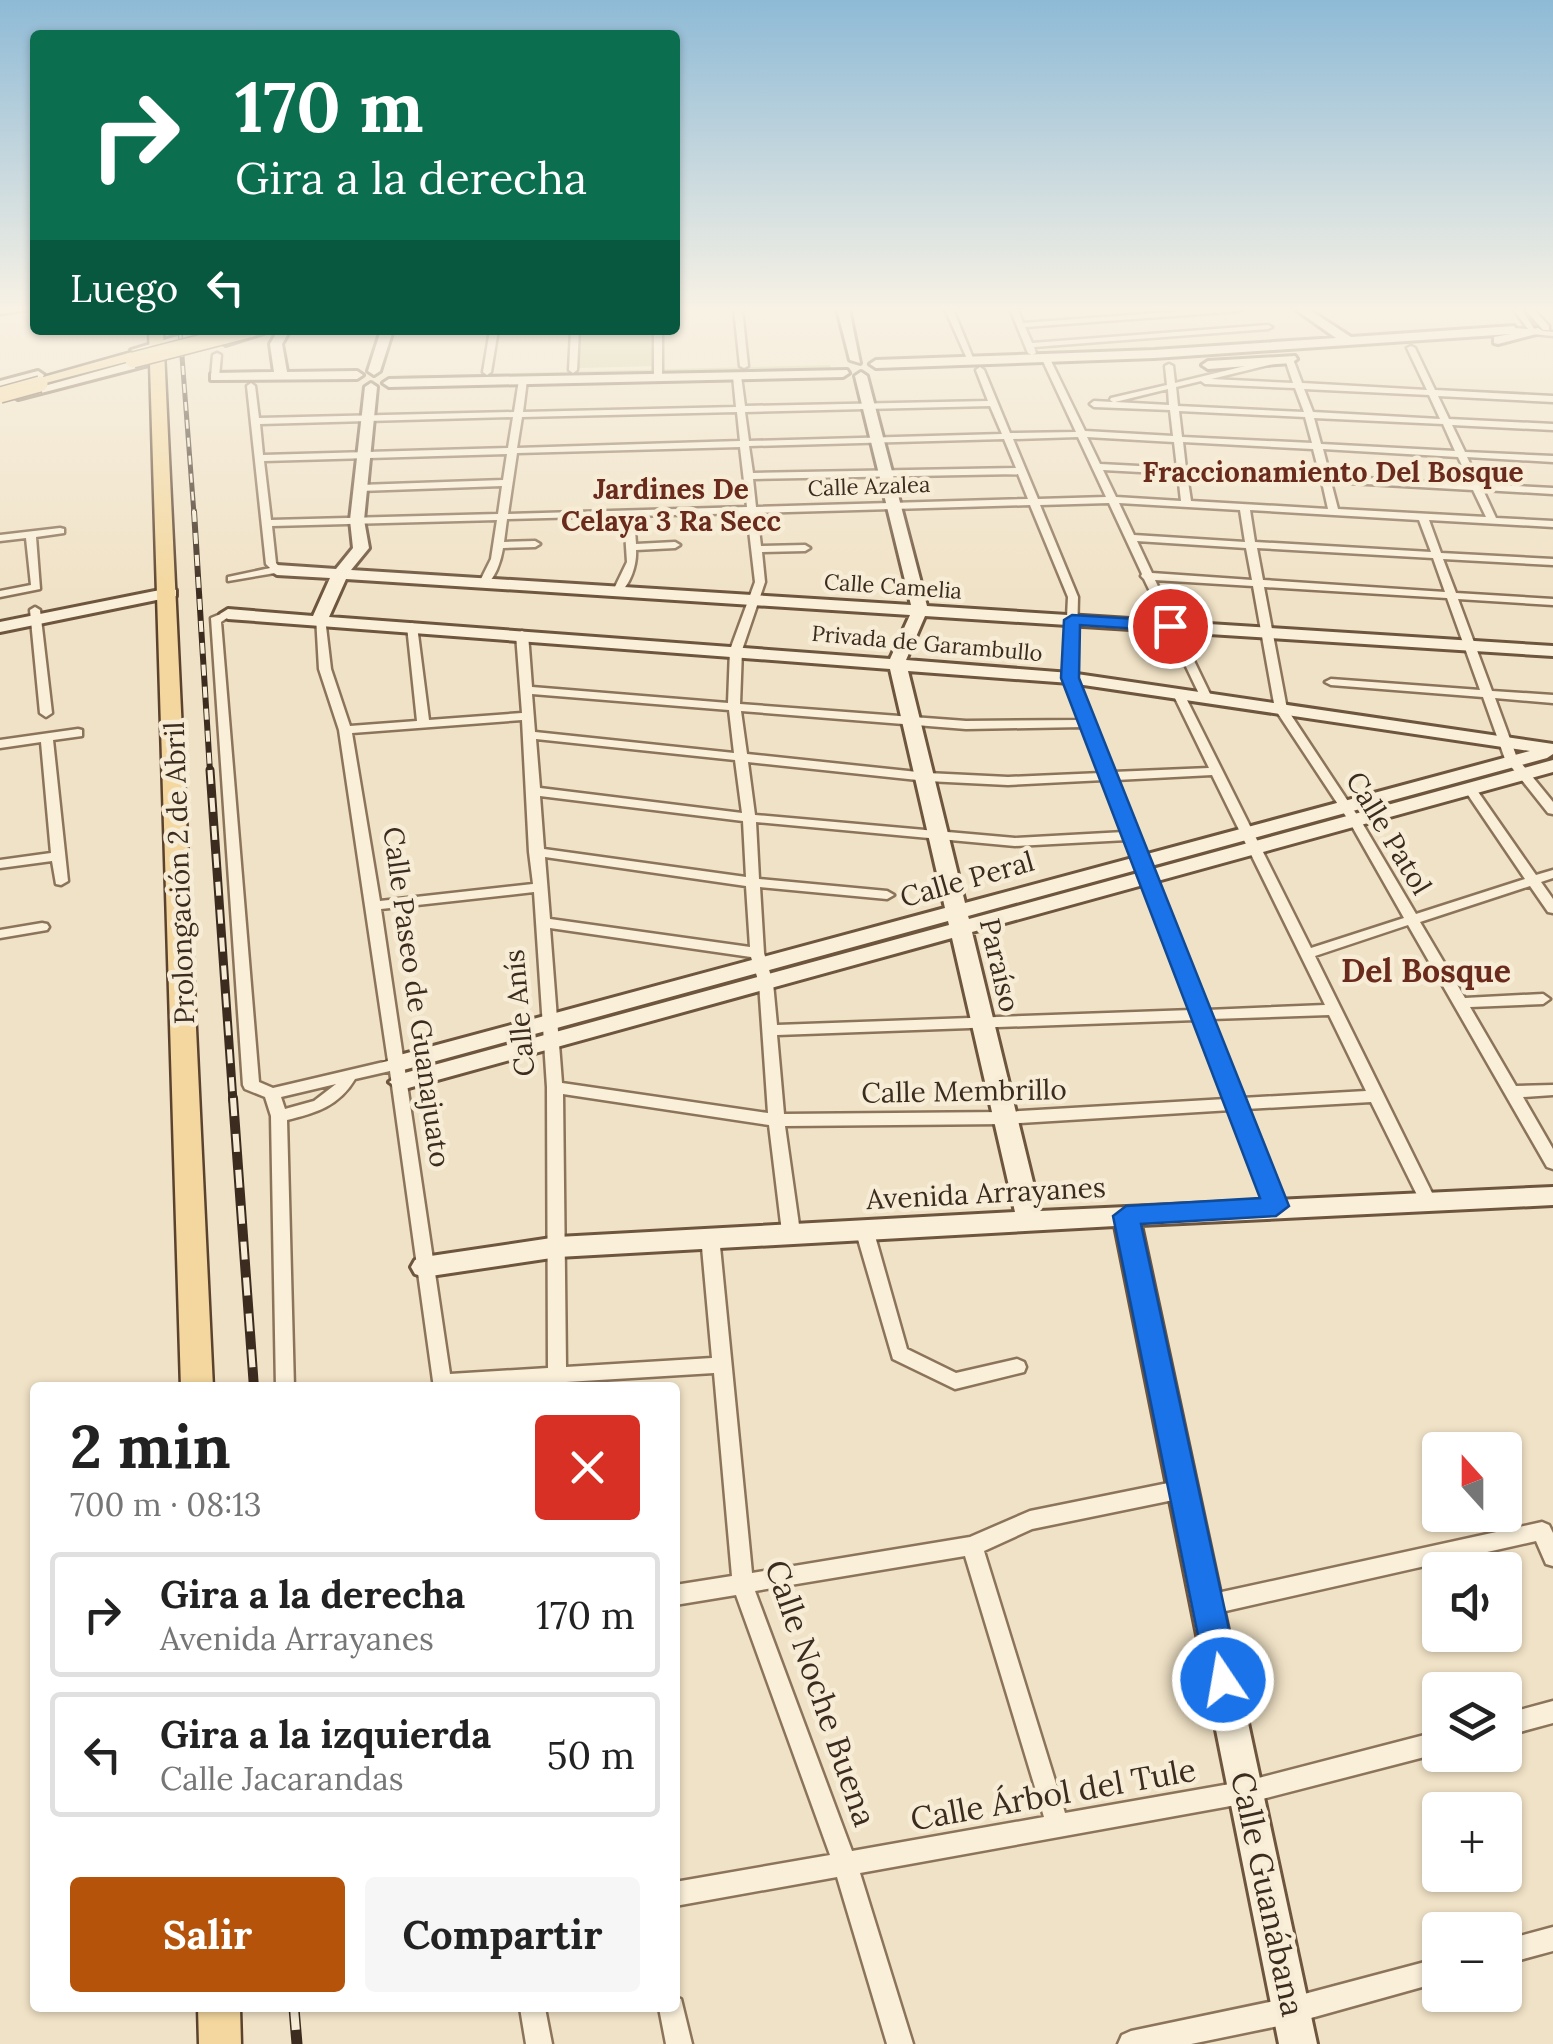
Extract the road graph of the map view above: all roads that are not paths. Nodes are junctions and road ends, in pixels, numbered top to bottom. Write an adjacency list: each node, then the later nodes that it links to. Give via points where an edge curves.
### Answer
1 (147, 404): 78 (main road, Prolongación 2 de Abril)
2 (254, 404): 21 (street)
3 (369, 404): 20 (main road)
4 (520, 404): 19 (street)
5 (741, 404): 17 (street)
6 (950, 404): 15 (street)
7 (994, 404): 26 (street)
8 (1085, 404): 14 (street)
9 (1102, 404): 16 (street)
10 (1173, 404): 16 (street)
11 (1306, 404): 18 (street)
12 (1438, 404): 22 (street)
13 (1539, 404): 23 (street)
14 (1071, 405): 24 (street)
15 (870, 407): 17 (street); 27 (main road)
16 (1173, 408): 18 (street); 25 (street)
17 (741, 410): 19 (street); 28 (street)
18 (1309, 414): 22 (street); 29 (street)
19 (518, 415): 20 (street); 30 (street)
20 (367, 418): 21 (street); 32 (main road)
21 (256, 421): 33 (street)
22 (1446, 421): 23 (street); 31 (street)
23 (1552, 428)
24 (1084, 434): 25 (street); 26 (street); 35 (street)
25 (1176, 439): 29 (street); 37 (street)
26 (1008, 440): 27 (street); 36 (street)
27 (880, 443): 28 (street); 38 (main road)
28 (744, 446): 30 (street); 39 (street)
29 (1318, 446): 31 (street); 40 (street)
30 (512, 451): 32 (street); 41 (street)
31 (1460, 454): 34 (street); 42 (street)
32 (363, 455): 33 (street); 43 (main road)
33 (260, 458): 57 (street)
34 (1553, 459)
35 (1098, 467): 37 (street); 45 (street)
36 (1022, 470): 38 (street); 46 (street)
37 (1182, 471): 40 (street); 47 (street)
38 (888, 473): 39 (street); 48 (main road)
39 (747, 476): 50 (street)
40 (1326, 478): 42 (street); 51 (street)
41 (508, 483): 43 (street); 53 (street)
42 (1476, 487): 44 (street); 56 (street)
43 (360, 488): 55 (main road)
44 (1553, 491)
45 (1111, 500): 46 (street, Calle Azalea); 47 (street, Calle Azalea); 62 (street)
46 (1034, 502): 48 (street, Calle Azalea); 89 (street, via 1073,597)
47 (1186, 504): 49 (street, Calle Azalea)
48 (896, 506): 50 (street, Calle Azalea); 84 (main road)
49 (1244, 507): 51 (street, Calle Azalea); 65 (street, Calle Patol)
50 (752, 509): 52 (street, Calle Azalea); 69 (street)
51 (1334, 512): 54 (street, Calle Azalea)
52 (629, 513): 53 (street, Calle Azalea); 67 (street)
53 (502, 516): 55 (street, Calle Azalea); 66 (street)
54 (1424, 517): 56 (street, Calle Azalea); 70 (street)
55 (357, 520): 57 (street, Calle Azalea); 73 (main road, via 360,548)
56 (1493, 521): 58 (street, Calle Azalea)
57 (269, 523): 72 (street)
58 (1553, 524)
59 (60, 531): 60 (street)
60 (32, 534): 61 (street); 80 (street, via 36,587)
61 (0, 538)
62 (1129, 538): 65 (street); 74 (street)
63 (535, 544): 66 (street)
64 (676, 545): 67 (street)
65 (1250, 545): 70 (street); 76 (street, Calle Patol)
66 (498, 546): 77 (street)
67 (632, 547): 79 (street)
68 (805, 548): 69 (street)
69 (756, 549): 82 (street, via 760,582)
70 (1436, 555): 71 (street); 81 (street)
71 (1553, 562)
72 (277, 570): 73 (main road, Calle Camelia); 75 (street, Calle Camelia)
73 (340, 574): 77 (main road, Calle Camelia); 88 (main road)
74 (1146, 576): 76 (street); 91 (street)
75 (232, 578)
76 (1257, 582): 81 (street); 93 (street, Calle Patol)
77 (484, 583): 79 (main road, Calle Camelia)
78 (169, 588): 86 (main road); 185 (main road, Prolongación 2 de Abril)
79 (618, 591): 82 (main road, Calle Camelia)
80 (0, 594)
81 (1450, 595): 83 (street); 95 (street)
82 (754, 600): 84 (main road, Calle Camelia); 96 (street)
83 (1553, 602)
84 (920, 610): 89 (main road, Calle Camelia); 98 (main road)
85 (228, 614): 88 (main road, Privada de Garambullo); 165 (street, via 215,620 252,1084)
86 (37, 615): 87 (main road); 92 (main road); 108 (street)
87 (0, 617)
88 (320, 618): 90 (main road, Privada de Garambullo); 113 (street, Calle Paseo de Guanajuato, via 325,670)
89 (1072, 620): 91 (main road, Calle Camelia); 99 (street)
90 (412, 626): 94 (main road, Privada de Garambullo); 111 (street)
91 (1170, 626): 93 (main road, Calle Camelia); 104 (street)
92 (0, 628)
93 (1266, 632): 95 (main road, Calle Camelia); 107 (street, Calle Patol)
94 (522, 634): 96 (main road, Privada de Garambullo); 101 (street, Calle Anís)
95 (1467, 645): 97 (main road, Calle Camelia); 103 (street)
96 (736, 650): 98 (main road, Privada de Garambullo); 106 (street)
97 (1553, 651)
98 (897, 662): 99 (main road, Privada de Garambullo); 110 (main road, Paraíso)
99 (1070, 678): 102 (main road, Privada de Garambullo); 112 (street)
100 (1332, 682): 103 (street)
101 (525, 690): 106 (street); 109 (street, Calle Anís)
102 (1179, 694): 104 (main road, Privada de Garambullo); 122 (street)
103 (1486, 695): 105 (street); 119 (street)
104 (1206, 698): 107 (main road, Privada de Garambullo)
105 (1553, 700)
106 (734, 705): 110 (street); 120 (street)
107 (1281, 709): 119 (main road, Privada de Garambullo); 128 (street, Calle Patol)
108 (46, 713)
109 (527, 716): 111 (street); 116 (street, Calle Anís)
110 (912, 721): 112 (street); 124 (main road, Paraíso)
111 (423, 722): 113 (street)
112 (1086, 723): 123 (street)
113 (345, 730): 143 (street, Calle Paseo de Guanajuato)
114 (78, 733): 115 (street)
115 (46, 736): 117 (street); 134 (street)
116 (528, 736): 120 (street); 126 (street, Calle Anís)
117 (0, 744)
118 (1553, 750): 119 (main road, Calle Peral)
119 (1512, 758): 121 (main road, Calle Peral); 125 (main road, Calle Peral); 127 (street); 128 (main road, Calle Peral)
120 (739, 759): 124 (street); 129 (street)
121 (1553, 766)
122 (1216, 771): 123 (street); 132 (street)
123 (1105, 775): 124 (street); 131 (street)
124 (927, 777): 130 (main road, Paraíso)
125 (1470, 789): 128 (main road, Calle Peral); 138 (street)
126 (532, 790): 129 (street); 133 (street, Calle Anís)
127 (1553, 810)
128 (1349, 812): 132 (main road, Calle Peral); 146 (street, Calle Patol)
129 (749, 818): 130 (street); 140 (street)
130 (940, 836): 131 (street, via 1014,842); 145 (main road, Paraíso)
131 (1132, 836): 136 (street)
132 (1249, 840): 136 (main road, Calle Peral); 151 (street)
133 (536, 852): 140 (street); 141 (street, Calle Anís)
134 (57, 856): 135 (street); 139 (street)
135 (0, 864)
136 (1145, 868): 145 (main road, Calle Peral); 156 (street)
137 (1553, 874): 138 (street)
138 (1533, 880): 144 (street); 146 (street)
139 (61, 881)
140 (750, 882): 142 (street); 152 (street)
141 (539, 887): 143 (street); 147 (street, Calle Anís)
142 (887, 895)
143 (374, 906): 160 (street, Calle Paseo de Guanajuato)
144 (1553, 909)
145 (958, 920): 152 (main road, Calle Peral); 157 (main road, Paraíso)
146 (1412, 920): 151 (street); 154 (street, Calle Patol)
147 (542, 922): 152 (street); 159 (street, Calle Anís)
148 (42, 927): 149 (street)
149 (2, 934): 150 (street)
150 (0, 952)
151 (1306, 954): 155 (street)
152 (761, 967): 158 (street); 159 (main road, Calle Peral)
153 (1543, 999): 154 (street)
154 (1460, 1004): 164 (street, Calle Patol)
155 (1334, 1010): 156 (street); 166 (street)
156 (1201, 1013): 157 (street); 167 (street)
157 (982, 1023): 158 (street); 169 (main road, Paraíso)
158 (769, 1030): 170 (street)
159 (550, 1032): 160 (main road, Calle Peral); 162 (street, Calle Anís)
160 (399, 1073): 161 (street); 181 (street, Calle Paseo de Guanajuato)
161 (349, 1076): 165 (street); 168 (street, via 323,1106)
162 (555, 1087): 170 (street, Calle Membrillo); 180 (street, Calle Anís)
163 (1553, 1090): 164 (street)
164 (1512, 1092): 171 (street, Calle Patol)
165 (272, 1094): 168 (street)
166 (1376, 1096): 167 (street, Calle Membrillo); 173 (street)
167 (1236, 1105): 169 (street, Calle Membrillo); 174 (street)
168 (279, 1116): 186 (street)
169 (1005, 1118): 170 (street, Calle Membrillo); 176 (main road, Paraíso)
170 (776, 1120): 178 (street)
171 (1553, 1163)
172 (1552, 1197): 173 (main road, Avenida Arrayanes)
173 (1429, 1203): 174 (main road, Avenida Arrayanes)
174 (1276, 1206): 175 (main road, Avenida Arrayanes)
175 (1126, 1216): 176 (main road, Avenida Arrayanes); 189 (main road, Calle Guanábana)
176 (1030, 1222): 177 (main road, Avenida Arrayanes)
177 (864, 1229): 178 (main road, Avenida Arrayanes); 183 (street, via 900,1354 956,1381)
178 (792, 1232): 179 (main road, Avenida Arrayanes)
179 (710, 1236): 180 (main road, Avenida Arrayanes); 182 (street, Calle Noche Buena)
180 (558, 1246): 181 (main road, Avenida Arrayanes); 184 (street, Calle Anís)
181 (424, 1267): 187 (street, Calle Paseo de Guanajuato)
182 (722, 1365): 184 (street); 192 (street, Calle Noche Buena)
183 (1017, 1367)
184 (557, 1380): 188 (street)
185 (198, 1382)
186 (285, 1382)
187 (442, 1382)
188 (511, 1382)
189 (1183, 1489): 190 (street, via 1030,1520); 194 (main road, Calle Guanábana)
190 (972, 1546): 192 (street); 199 (street)
191 (1553, 1557): 194 (street, via 1542,1531)
192 (743, 1586): 193 (street); 200 (street, Calle Noche Buena)
193 (680, 1594)
194 (1208, 1605): 198 (main road, Calle Guanábana)
195 (1553, 1712): 196 (street)
196 (1522, 1720)
197 (1422, 1747): 198 (street, Calle Árbol del Tule)
198 (1247, 1792): 199 (street, Calle Árbol del Tule); 205 (main road, Calle Guanábana)
199 (1058, 1826): 200 (street, Calle Árbol del Tule)
200 (846, 1866): 201 (street, Calle Árbol del Tule); 212 (street, Calle Noche Buena)
201 (680, 1893)
202 (1553, 1939): 203 (street)
203 (1522, 1947)
204 (1422, 1975): 205 (street)
205 (1293, 2010): 213 (street); 214 (main road, Calle Guanábana)
206 (219, 2012): 209 (main road)
207 (534, 2012): 210 (street)
208 (673, 2012): 211 (street)
209 (220, 2044)
210 (539, 2044)
211 (679, 2044)
212 (900, 2044)
213 (1131, 2044)
214 (1298, 2044)

